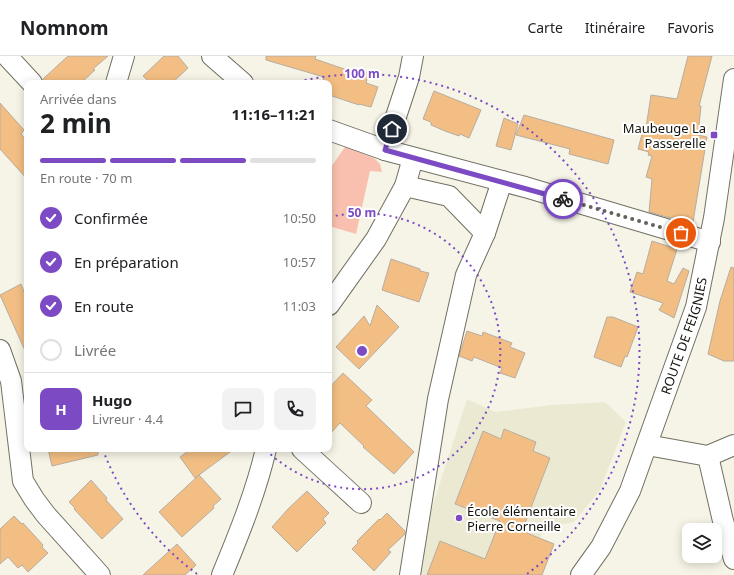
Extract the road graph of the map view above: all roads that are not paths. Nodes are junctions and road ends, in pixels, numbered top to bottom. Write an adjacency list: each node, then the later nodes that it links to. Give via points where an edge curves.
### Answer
1 (8, 56): 6 (street)
2 (124, 56): 7 (street)
3 (212, 56): 8 (street)
4 (414, 56): 10 (street)
5 (734, 79): 15 (street, ROUTE DE FEIGNIES)
6 (29, 80)
7 (117, 80)
8 (240, 80)
9 (332, 131): 10 (street)
10 (385, 150): 11 (street)
11 (413, 158): 12 (street); 13 (street)
12 (502, 181): 14 (street); 15 (street)
13 (405, 186): 14 (street, via 449,196); 16 (street, via 376,239)
14 (485, 233): 27 (street, via 466,275 438,399)
15 (710, 242): 18 (street, ROUTE DE FEIGNIES, via 696,307)
16 (332, 301)
17 (0, 350): 25 (street, via 11,381 23,481 46,515)
18 (647, 445): 22 (street); 28 (street, ROUTE DE FEIGNIES, via 630,491 601,547)
19 (734, 445): 22 (street)
20 (265, 452): 26 (street, via 240,532)
21 (305, 452): 23 (street)
22 (708, 456): 24 (street)
23 (361, 503)
24 (734, 558)
25 (100, 575)
26 (222, 575)
27 (410, 575)
28 (581, 575)

